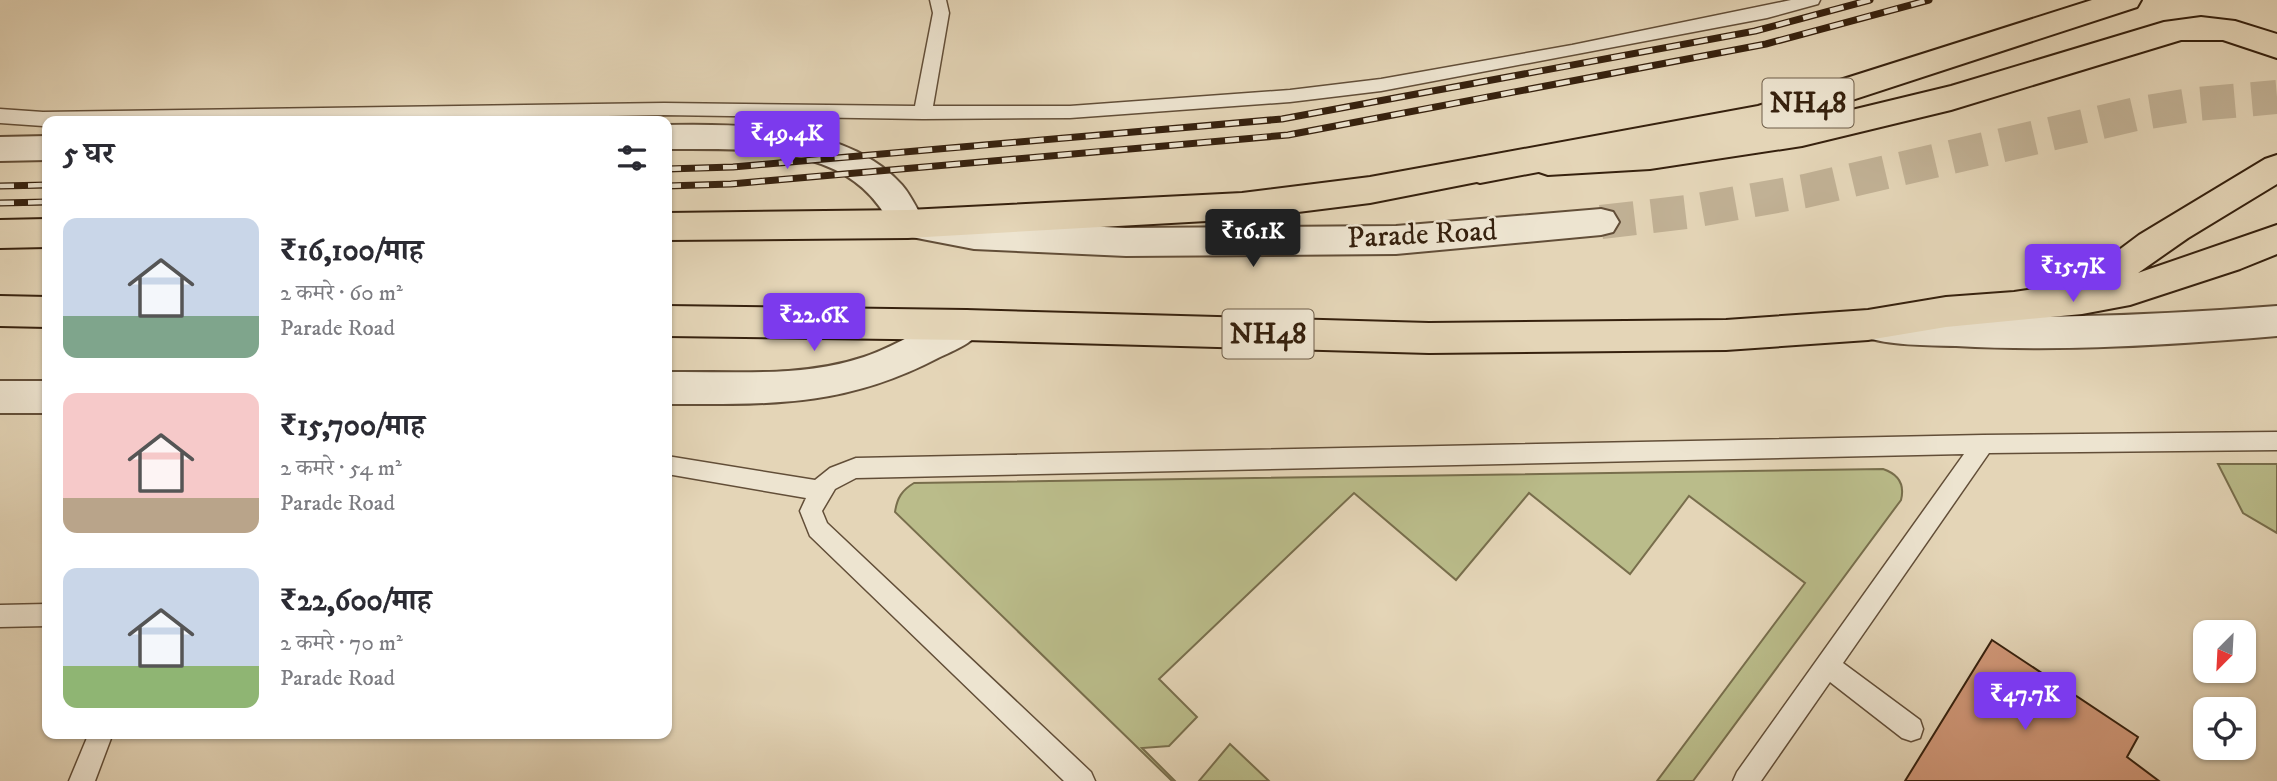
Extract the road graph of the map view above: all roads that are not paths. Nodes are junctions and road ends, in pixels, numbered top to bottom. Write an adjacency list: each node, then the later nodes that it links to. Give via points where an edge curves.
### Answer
1 (938, 0): 5 (lane, via 941,13)
2 (1812, 0): 5 (lane, via 1572,51 1381,85 1070,113)
3 (2126, 0): 12 (highway, NH48, via 1760,118)
4 (2277, 47): 12 (highway, via 2249,36 2192,28 1953,98 1758,143 1644,157)
5 (923, 113): 7 (lane, via 664,109)
6 (0, 116): 8 (lane)
7 (229, 116)
8 (42, 119)
9 (672, 137): 15 (street, via 778,142 830,153 875,179 898,202)
10 (42, 148): 11 (street)
11 (0, 149)
12 (1529, 162): 15 (highway, NH48, via 1370,190 1242,206)
13 (2277, 168): 20 (highway, via 2144,247)
14 (1601, 222): 15 (street, Parade Road, via 1396,240 1126,242 974,235)
15 (908, 224): 16 (highway, NH48)
16 (672, 227)
17 (42, 233): 18 (highway)
18 (0, 234)
19 (2277, 239): 20 (highway, NH48, via 2170,279)
20 (2082, 299): 25 (highway, NH48)
21 (0, 312): 22 (highway)
22 (42, 312)
23 (672, 321): 26 (highway, NH48)
24 (2277, 321): 25 (street, via 2068,333 1923,331)
25 (1868, 324): 26 (highway, NH48, via 1726,335 1542,338)
26 (966, 325): 27 (street, via 880,368 835,380)
27 (672, 388)
28 (0, 397): 29 (street)
29 (42, 397)
30 (2277, 442): 31 (lane)
31 (1983, 444): 33 (lane, via 856,468 831,476); 36 (lane)
32 (672, 466): 33 (lane)
33 (820, 491): 40 (lane, via 811,511 818,529)
34 (42, 615): 35 (lane)
35 (0, 616)
36 (1827, 665): 37 (lane); 41 (lane)
37 (1911, 729)
38 (99, 739): 39 (lane)
39 (82, 781)
40 (1082, 781)
41 (1746, 781)

